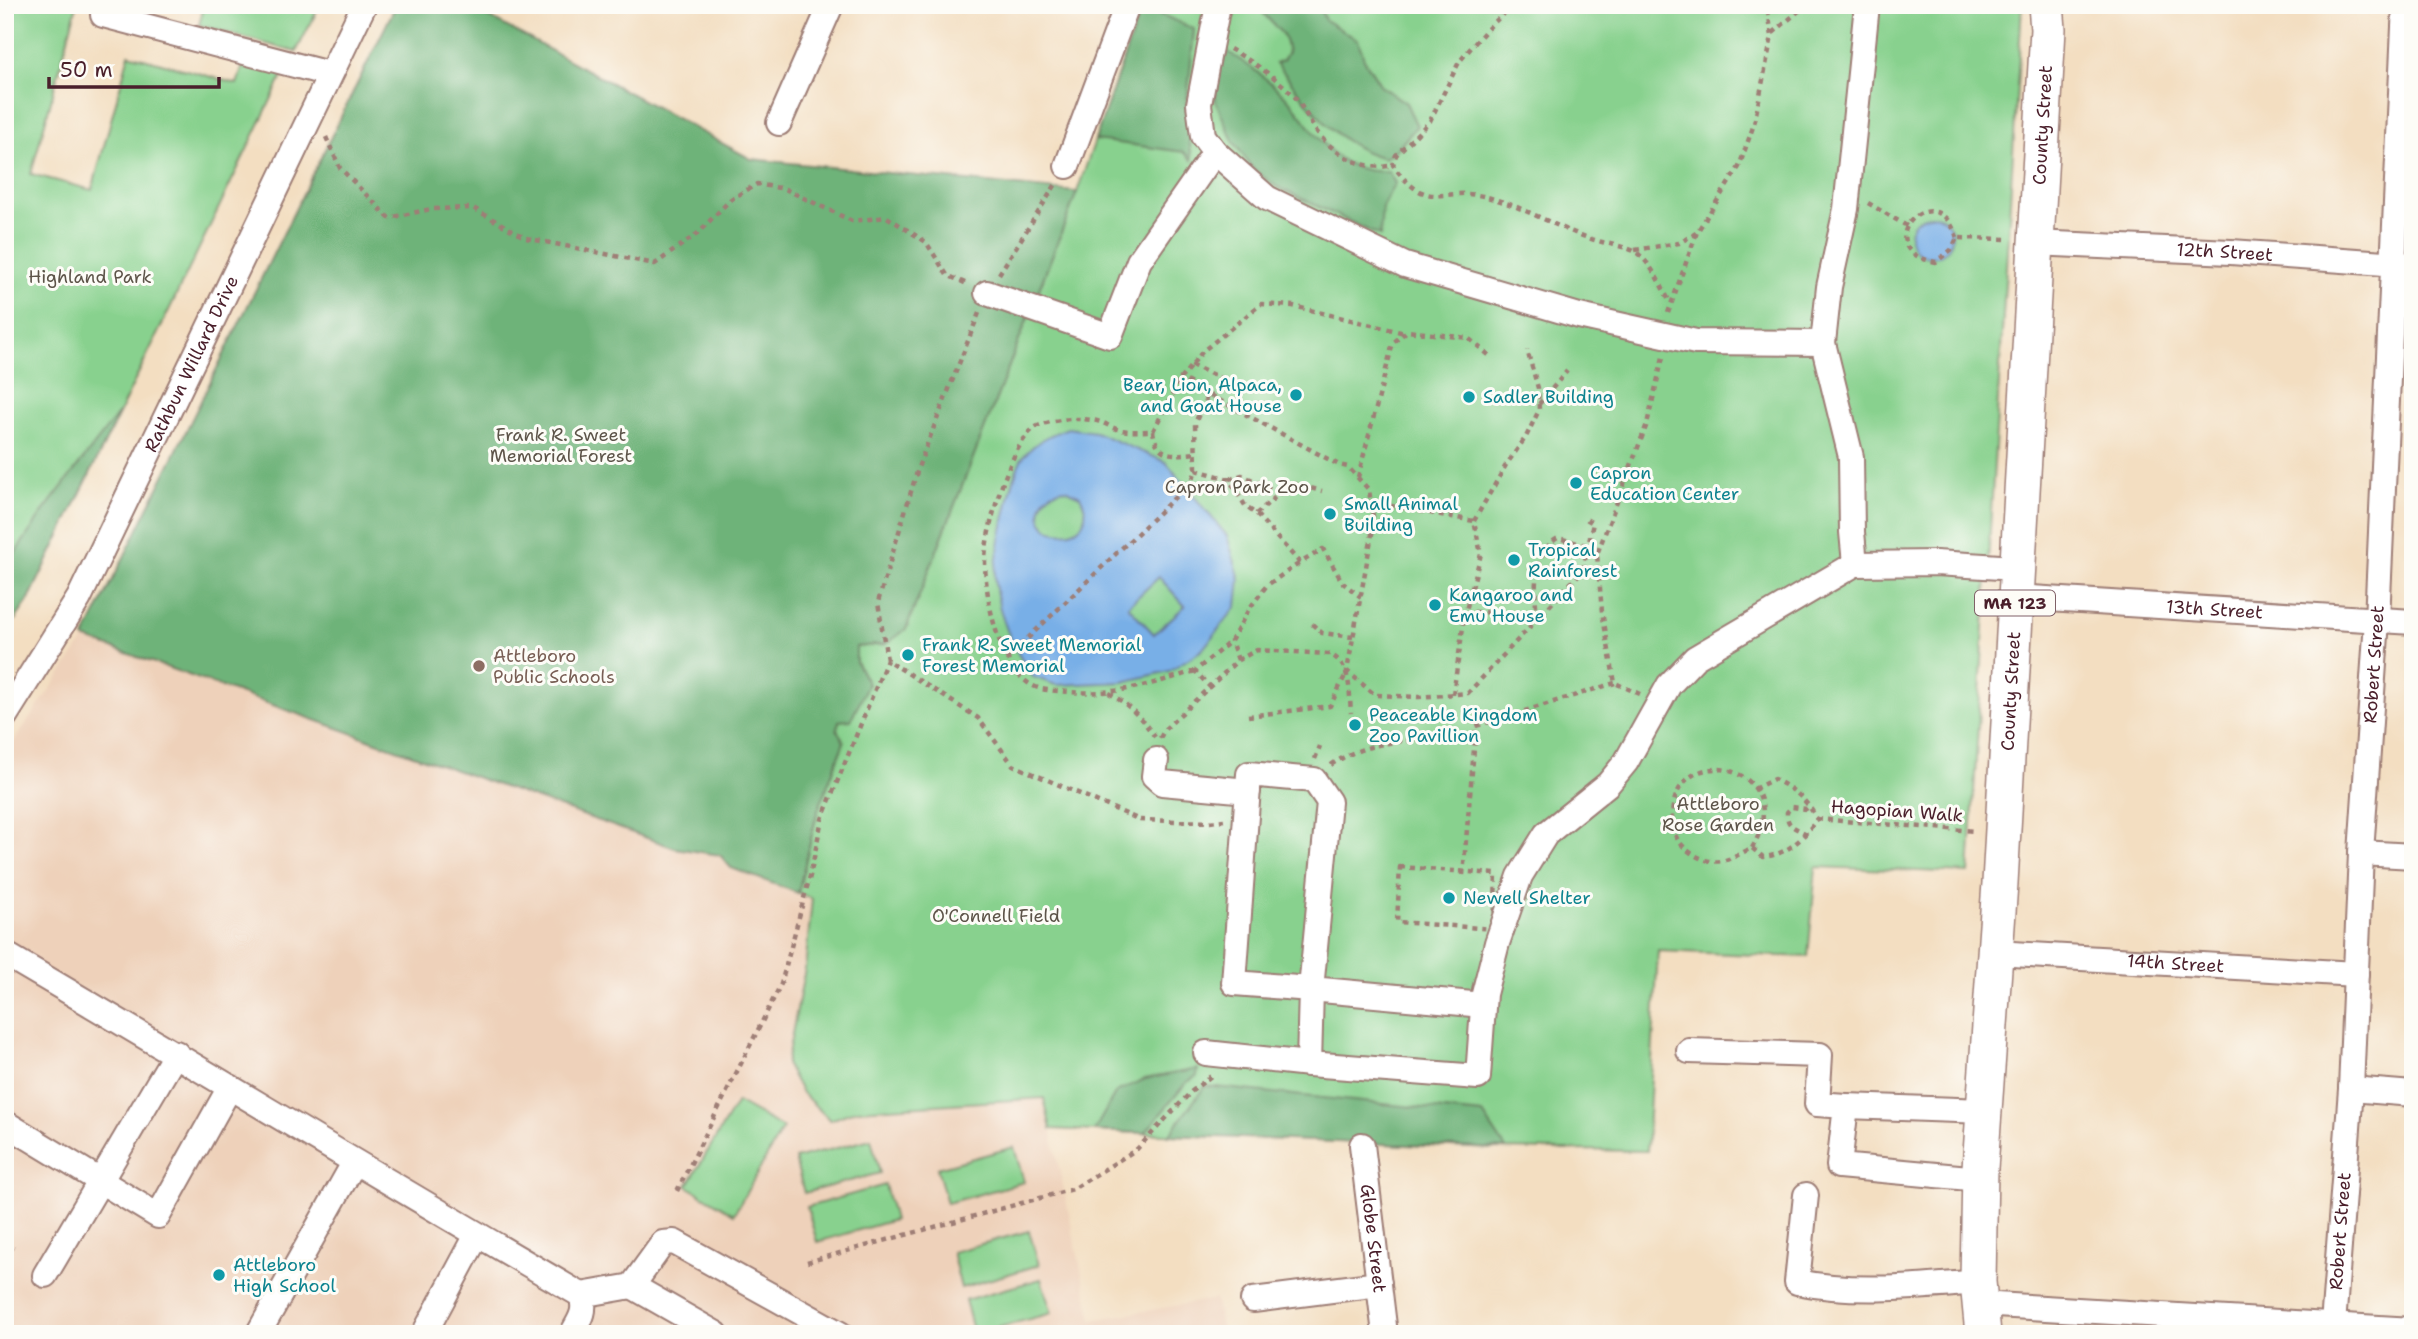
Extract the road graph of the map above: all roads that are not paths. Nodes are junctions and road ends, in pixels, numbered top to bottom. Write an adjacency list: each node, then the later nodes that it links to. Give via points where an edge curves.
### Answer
1 (364, 5): 9 (street, Rathbun Willard Drive)
2 (831, 5): 10 (street)
3 (1128, 5): 12 (street)
4 (1218, 5): 11 (street, via 1199,104 1203,136)
5 (1867, 5): 16 (street, via 1848,191)
6 (2046, 5): 13 (highway, County Street / MA 123, via 2048,29)
7 (2405, 5): 14 (street, Robert Street)
8 (103, 15): 9 (street)
9 (329, 75): 21 (street, Rathbun Willard Drive, via 79,598)
10 (779, 123)
11 (1215, 152): 15 (street, via 1139,261 1110,336); 16 (street, via 1267,198 1405,265 1579,316 1696,342)
12 (1067, 166)
13 (2022, 241): 14 (street, 12th Street); 18 (highway, County Street / MA 123)
14 (2404, 264): 19 (street, Robert Street)
15 (987, 293)
16 (1823, 343): 17 (street, via 1851,457)
17 (1855, 564): 18 (street, 13th Street, via 1936,563); 30 (street, via 1695,658 1669,685 1615,776 1546,834 1529,859 1497,943)
18 (2016, 582): 19 (street, 13th Street); 26 (highway, County Street / MA 123)
19 (2377, 620): 20 (street, 13th Street); 24 (street, Robert Street)
20 (2413, 622)
21 (5, 716)
22 (1156, 760): 23 (street, via 1154,776 1162,783)
23 (1248, 791): 29 (street, via 1234,983); 29 (street, via 1249,774 1314,780 1329,802)
24 (2361, 853): 25 (street); 28 (street, Robert Street)
25 (2413, 856)
26 (1996, 953): 28 (street, 14th Street); 39 (highway, County Street / MA 123)
27 (5, 955): 33 (street)
28 (2356, 974): 36 (street, Robert Street)
29 (1311, 989): 30 (street); 34 (street)
30 (1483, 1005): 34 (street, via 1478,1077)
31 (1689, 1051): 38 (street, via 1820,1055 1817,1104)
32 (1206, 1053): 34 (street)
33 (176, 1054): 35 (street); 44 (street)
34 (1309, 1065)
35 (230, 1087): 42 (street); 44 (street, via 158,1216)
36 (2351, 1089): 37 (street); 55 (street, Robert Street)
37 (2413, 1094)
38 (1846, 1106): 39 (street); 43 (street, via 1839,1166)
39 (1985, 1111): 43 (highway, County Street / MA 123)
40 (5, 1123): 44 (street)
41 (1362, 1145): 48 (street, Globe Street)
42 (354, 1163): 46 (street); 57 (street)
43 (1980, 1179): 52 (highway, County Street / MA 123)
44 (102, 1182): 47 (street)
45 (1806, 1195): 52 (street, via 1797,1282 1896,1289)
46 (477, 1235): 50 (street); 58 (street)
47 (45, 1275)
48 (1379, 1284): 51 (street); 62 (street, Globe Street)
49 (632, 1286): 50 (street); 60 (street); 61 (street, via 663,1242 674,1242)
50 (581, 1295): 59 (street, via 583,1315)
51 (1254, 1300)
52 (1980, 1307): 53 (street)
53 (2105, 1323): 54 (street)
54 (2167, 1325): 55 (street)
55 (2333, 1325): 56 (street)
56 (2413, 1330)
57 (258, 1334)
58 (424, 1334)
59 (572, 1334)
60 (716, 1334)
61 (840, 1334)
62 (1385, 1334)

